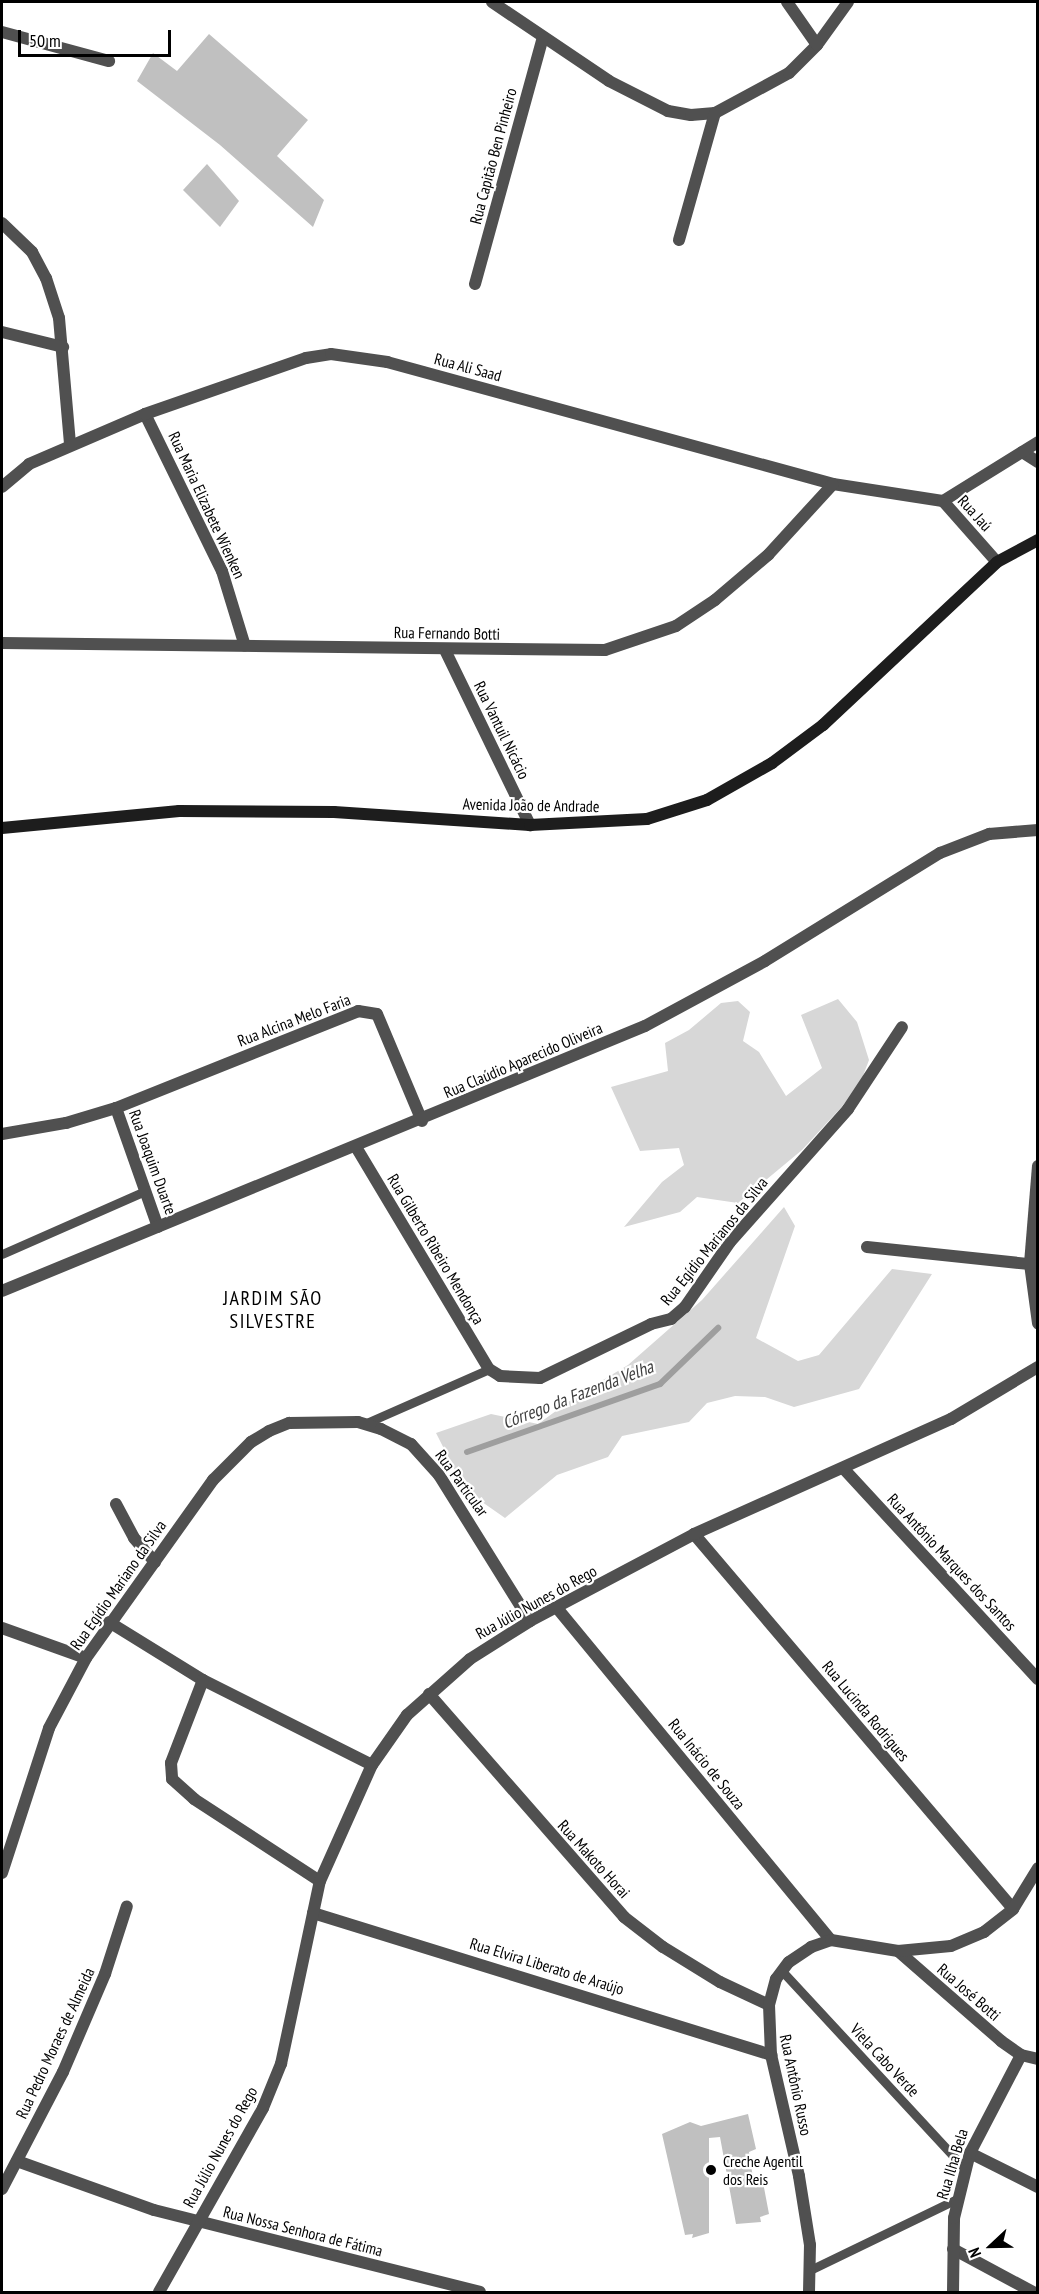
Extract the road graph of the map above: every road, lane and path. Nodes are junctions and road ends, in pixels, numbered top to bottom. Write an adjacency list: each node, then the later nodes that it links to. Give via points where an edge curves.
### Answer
1 (492, 2): 5 (street)
2 (787, 2): 6 (street)
3 (848, 2): 6 (street)
4 (2, 32): 7 (street)
5 (543, 37): 8 (street, via 609,81 668,111 691,115); 11 (street, Rua Capitão Ben Pinheiro)
6 (817, 45): 8 (street, via 775,83)
7 (110, 61)
8 (715, 112): 10 (street)
9 (2, 224): 13 (street, via 20,238 46,278)
10 (679, 240)
11 (475, 284)
12 (2, 332): 13 (street)
13 (63, 348): 16 (street)
14 (145, 414): 16 (street, Rua Ali Saad); 19 (street, Rua Ali Saad, via 306,358 347,354); 25 (street, Rua Maria Elizabete Wienken, via 222,571)
15 (1038, 442): 17 (street, Rua Jaú)
16 (70, 445): 20 (street, Rua Ali Saad, via 29,464)
17 (1022, 452): 18 (street); 21 (street, Rua Jaú)
18 (1038, 462)
19 (832, 484): 21 (street, Rua Ali Saad); 26 (street, Rua Fernando Botti, via 768,555 715,600 649,638 605,650)
20 (2, 487)
21 (943, 501): 23 (street, Rua Jaú)
22 (1038, 540): 23 (main road, Avenida João de Andrade)
23 (997, 562): 27 (main road, Avenida João de Andrade, via 823,725 772,763 707,800 647,819)
24 (2, 643): 25 (street, Rua Fernando Botti)
25 (245, 646): 26 (street, Rua Fernando Botti)
26 (445, 650): 27 (street, Rua Vantuil Nicácio)
27 (530, 825): 28 (main road, Avenida João de Andrade, via 276,810 178,811)
28 (2, 828)
29 (1038, 830): 32 (street, Rua Claúdio Aparecido Oliveira, via 989,834 949,849 696,1000 645,1026)
30 (902, 1027): 44 (street, Rua Egídio Marianos da Silva, via 848,1109 730,1242 685,1307 671,1319 651,1324 540,1378 500,1376)
31 (116, 1108): 32 (street, Rua Alcina Melo Faria, via 340,1017 369,1011 377,1014); 33 (street, Rua Alcina Melo Faria, via 66,1123); 36 (street, Rua Joaquim Duarte)
32 (422, 1121): 34 (street, Rua Claúdio Aparecido Oliveira)
33 (2, 1134)
34 (356, 1147): 37 (street, Rua Claúdio Aparecido Oliveira); 44 (street, Rua Gilberto Ribeiro Mendonça)
35 (1038, 1166): 40 (street)
36 (145, 1191): 37 (street, Rua Joaquim Duarte); 39 (lane)
37 (158, 1227): 41 (street, Rua Claúdio Aparecido Oliveira)
38 (867, 1247): 40 (street)
39 (2, 1254)
40 (1030, 1263): 42 (street)
41 (2, 1291)
42 (1038, 1323)
43 (1038, 1367): 47 (street, Rua Júlio Nunes do Rego, via 951,1419)
44 (489, 1369): 46 (lane)
45 (326, 1420): 46 (street, Rua Particular); 50 (street, Rua Egídio Mariano da Silva, via 289,1423 251,1442 213,1480)
46 (364, 1424): 52 (street, Rua Particular, via 411,1444 439,1475)
47 (843, 1468): 49 (street, Rua Júlio Nunes do Rego); 56 (street, Rua Antônio Marques dos Santos)
48 (116, 1504): 50 (street, via 134,1538)
49 (694, 1534): 51 (street, Rua Júlio Nunes do Rego); 64 (street, Rua Lucinda Rodrigues)
50 (155, 1562): 53 (street, Rua Egídio Mariano da Silva)
51 (557, 1608): 52 (street, Rua Júlio Nunes do Rego); 66 (street, Rua Inácio de Souza)
52 (530, 1621): 58 (street, Rua Júlio Nunes do Rego, via 470,1659)
53 (109, 1622): 55 (street, Rua Egídio Mariano da Silva); 57 (street)
54 (2, 1628): 55 (street)
55 (87, 1658): 61 (street, Rua Egídio Mariano da Silva, via 49,1728)
56 (1038, 1679)
57 (203, 1680): 59 (street); 62 (street, via 171,1763 172,1779 194,1799)
58 (429, 1694): 59 (street, Rua Júlio Nunes do Rego, via 384,1743); 69 (street, Rua Makoto Horai, via 624,1917 701,1970)
59 (372, 1766): 62 (street, Rua Júlio Nunes do Rego)
60 (1038, 1868): 64 (street)
61 (2, 1873)
62 (320, 1881): 65 (street, Rua Júlio Nunes do Rego)
63 (127, 1906): 74 (street, Rua Pedro Moraes de Almeida, via 101,1985 63,2072)
64 (1013, 1909): 67 (street, via 984,1932 951,1946)
65 (314, 1913): 70 (street, Rua Elvira Liberato de Araújo); 79 (street, Rua Júlio Nunes do Rego, via 281,2064 263,2108)
66 (831, 1940): 67 (street); 68 (street, Rua Antônio Russo, via 811,1947)
67 (898, 1952): 71 (street, Rua José Botti, via 970,2017)
68 (782, 1971): 69 (street, Rua Antônio Russo); 75 (lane, Viela Cabo Verde)
69 (769, 2005): 70 (street, Rua Antônio Russo)
70 (771, 2055): 81 (street, Rua Antônio Russo, via 799,2176)
71 (1021, 2055): 72 (street); 73 (street, Rua Ilha Bela)
72 (1038, 2059)
73 (970, 2153): 75 (street, Rua Ilha Bela); 77 (street)
74 (17, 2161): 76 (street, Rua Pedro Moraes de Almeida); 79 (street, Rua Nossa Senhora de Fátima, via 105,2194)
75 (966, 2170): 78 (street, Rua Ilha Bela)
76 (2, 2187)
77 (1038, 2187)
78 (957, 2199): 80 (street, Rua Ilha Bela); 81 (lane)
79 (198, 2221): 82 (street, Rua Júlio Nunes do Rego); 83 (street, Rua Nossa Senhora de Fátima)
80 (953, 2249): 85 (street, Rua Ilha Bela); 86 (street)
81 (810, 2270): 84 (street, Rua Antônio Russo)
82 (159, 2292)
83 (480, 2292)
84 (809, 2292)
85 (953, 2292)
86 (1033, 2292)

